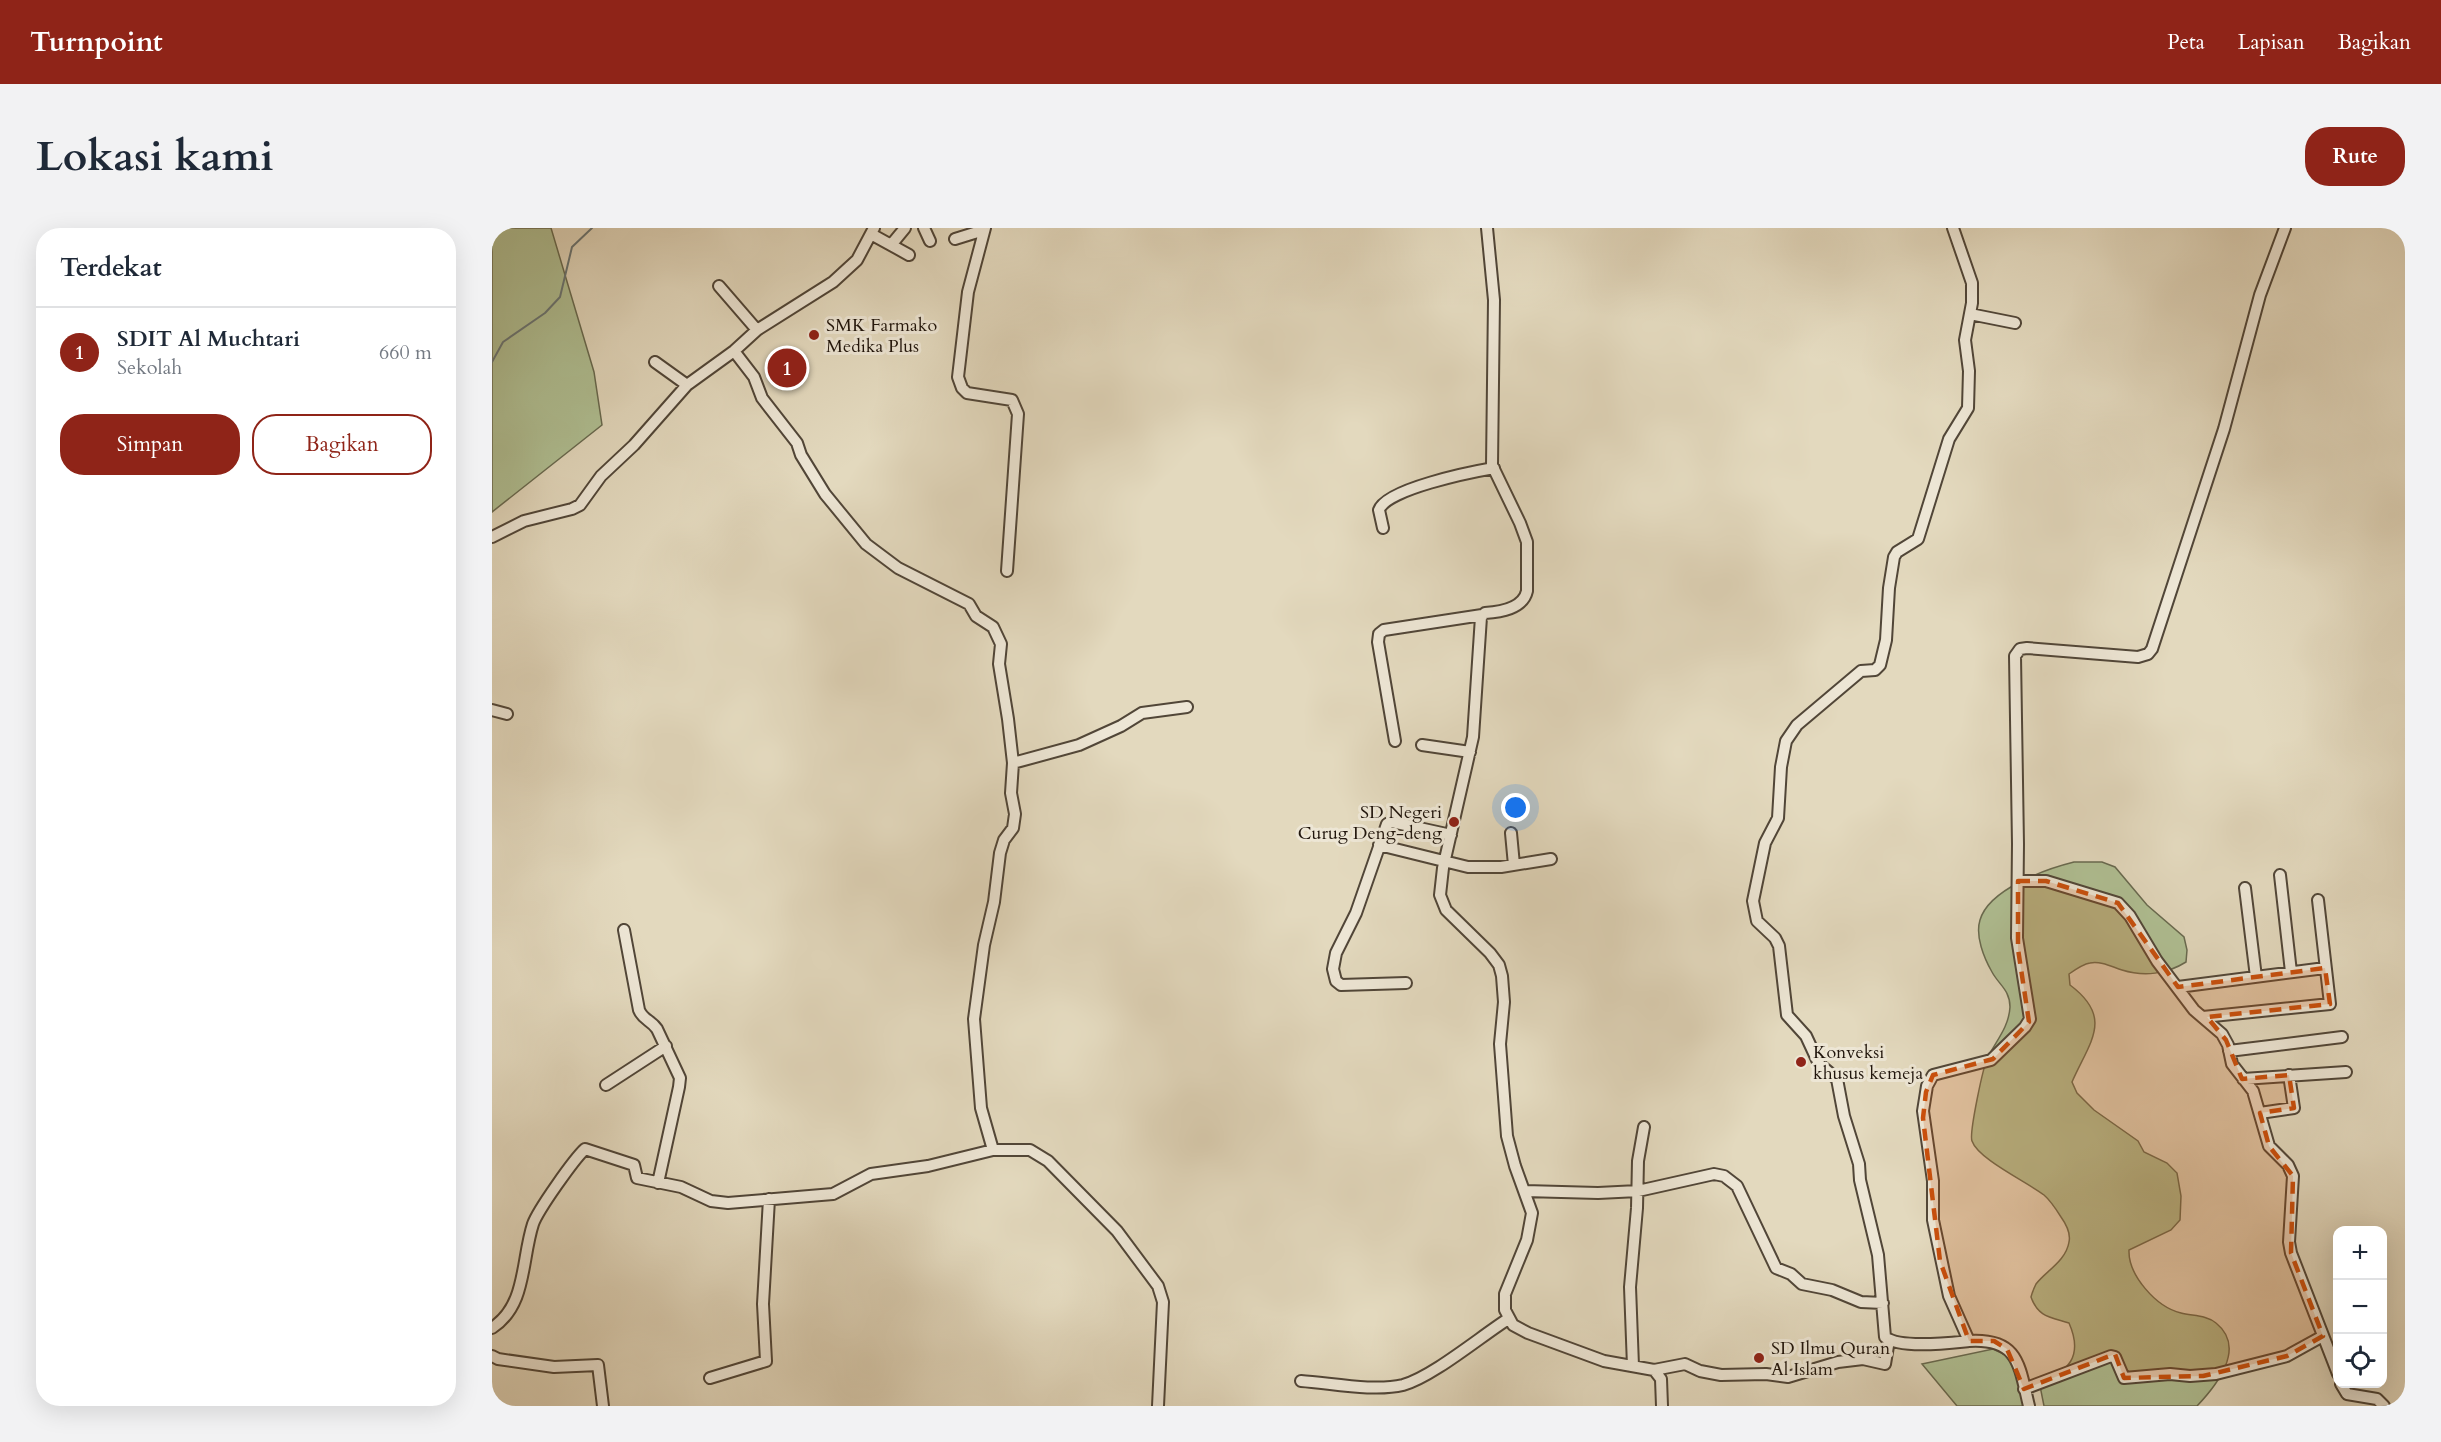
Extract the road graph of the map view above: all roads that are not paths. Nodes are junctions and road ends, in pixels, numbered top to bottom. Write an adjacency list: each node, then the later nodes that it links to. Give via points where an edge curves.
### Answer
1 (905, 228): 10 (street)
2 (924, 228): 9 (street)
3 (1488, 228): 19 (street, via 1494,300)
4 (1953, 228): 13 (street, via 1972,283)
5 (2284, 228): 38 (street, via 2152,649 2138,657 2027,648 2020,649 2015,656)
6 (984, 229): 8 (street); 22 (street, via 968,292 958,377 967,393 1012,400 1017,406)
7 (873, 231): 10 (street); 15 (street, via 857,260 833,282)
8 (955, 239)
9 (930, 241)
10 (891, 245): 11 (street)
11 (909, 255)
12 (719, 286): 15 (street)
13 (1970, 314): 14 (street); 62 (street, via 1964,345 1969,371 1968,408 1949,439 1918,539 1894,557 1880,665 1875,670 1861,671 1787,736 1778,818 1765,843 1754,901 1757,921 1779,946 1787,1015 1806,1036 1819,1064 1837,1079 1876,1245)
14 (2015, 323)
15 (757, 330): 16 (street)
16 (734, 351): 18 (street); 30 (street, via 825,494 866,544 898,568 965,602 976,616 993,627 1001,644 999,664)
17 (655, 362): 18 (street)
18 (687, 385): 21 (street, via 601,476 580,505 524,521)
19 (1494, 468): 20 (street, via 1434,482 1386,500 1379,510); 23 (street, via 1527,542 1527,591 1517,605)
20 (1383, 528)
21 (492, 537)
22 (1007, 571)
23 (1482, 615): 27 (street, via 1384,630 1379,634); 29 (street)
24 (1187, 707): 30 (street, via 1142,713 1079,745)
25 (492, 710): 26 (street)
26 (507, 714)
27 (1395, 741)
28 (1422, 745): 29 (street)
29 (1470, 752): 32 (street)
30 (1013, 763): 57 (street, via 1014,821 1000,853 974,1019 981,1108)
31 (1511, 832): 36 (street)
32 (1451, 835): 33 (street, via 1392,822 1387,824); 35 (street)
33 (1379, 845): 35 (street); 45 (street, via 1332,969 1341,985)
34 (1551, 859): 36 (street)
35 (1445, 860): 36 (street, via 1468,867); 59 (street, via 1440,890 1443,906 1490,953 1502,976 1500,1044 1506,1125)
36 (1514, 865)
37 (2280, 875): 43 (street)
38 (2018, 881): 46 (street, via 2052,883 2118,903); 67 (street, via 2018,949 2030,1019 1991,1060 1933,1075 1924,1104 1940,1261 1949,1296)
39 (2245, 888): 44 (street)
40 (2318, 900): 42 (street)
41 (624, 930): 49 (street, via 639,1010 644,1019 654,1024)
42 (2325, 968): 43 (street); 47 (street, via 2330,1004)
43 (2291, 972): 44 (street)
44 (2256, 977): 46 (street)
45 (1406, 983)
46 (2178, 987): 47 (street)
47 (2203, 1017): 50 (street, via 2222,1035)
48 (2342, 1037): 50 (street)
49 (666, 1046): 54 (street); 58 (street, via 680,1087)
50 (2229, 1051): 53 (street, via 2232,1064)
51 (2346, 1072): 52 (street)
52 (2289, 1075): 53 (street); 55 (street, via 2294,1108)
53 (2243, 1078): 55 (street, via 2253,1091)
54 (606, 1085)
55 (2260, 1113): 65 (street, via 2269,1146 2293,1176 2290,1248)
56 (1644, 1127): 60 (street)
57 (993, 1150): 61 (street, via 928,1166 870,1174 833,1194); 77 (street, via 1030,1150 1048,1161 1117,1231 1158,1286 1163,1302)
58 (658, 1184): 61 (street, via 681,1187 716,1203); 64 (street, via 637,1178 634,1165 584,1150 538,1213 516,1302)
59 (1525, 1191): 60 (street); 63 (street, via 1532,1219 1505,1294)
60 (1638, 1191): 62 (street, via 1714,1173 1724,1176 1742,1194 1776,1268 1802,1284 1832,1290 1861,1302); 70 (street, via 1630,1287)
61 (770, 1199): 72 (street, via 763,1304 766,1361)
62 (1882, 1303): 66 (street, via 1885,1336)
63 (1508, 1319): 70 (street, via 1516,1328 1604,1361); 73 (street, via 1435,1369 1402,1385)
64 (492, 1328)
65 (2323, 1336): 69 (street); 75 (street, via 2287,1356 2216,1374 2124,1378 2111,1356)
66 (1889, 1340): 67 (street); 71 (street, via 1885,1364 1863,1359 1838,1362 1788,1377 1735,1377 1700,1371 1685,1364)
67 (1968, 1341): 75 (street, via 1994,1341 2007,1349 2018,1365)
68 (492, 1356): 76 (street, via 554,1367 598,1365)
69 (2333, 1363)
70 (1633, 1365): 71 (street)
71 (1654, 1370): 78 (street, via 1661,1379)
72 (710, 1378)
73 (1302, 1381)
74 (2344, 1388): 80 (street, via 2347,1394 2377,1400)
75 (2024, 1389): 79 (street)
76 (603, 1406)
77 (1158, 1406)
78 (1662, 1406)
79 (2029, 1406)
80 (2384, 1406)

